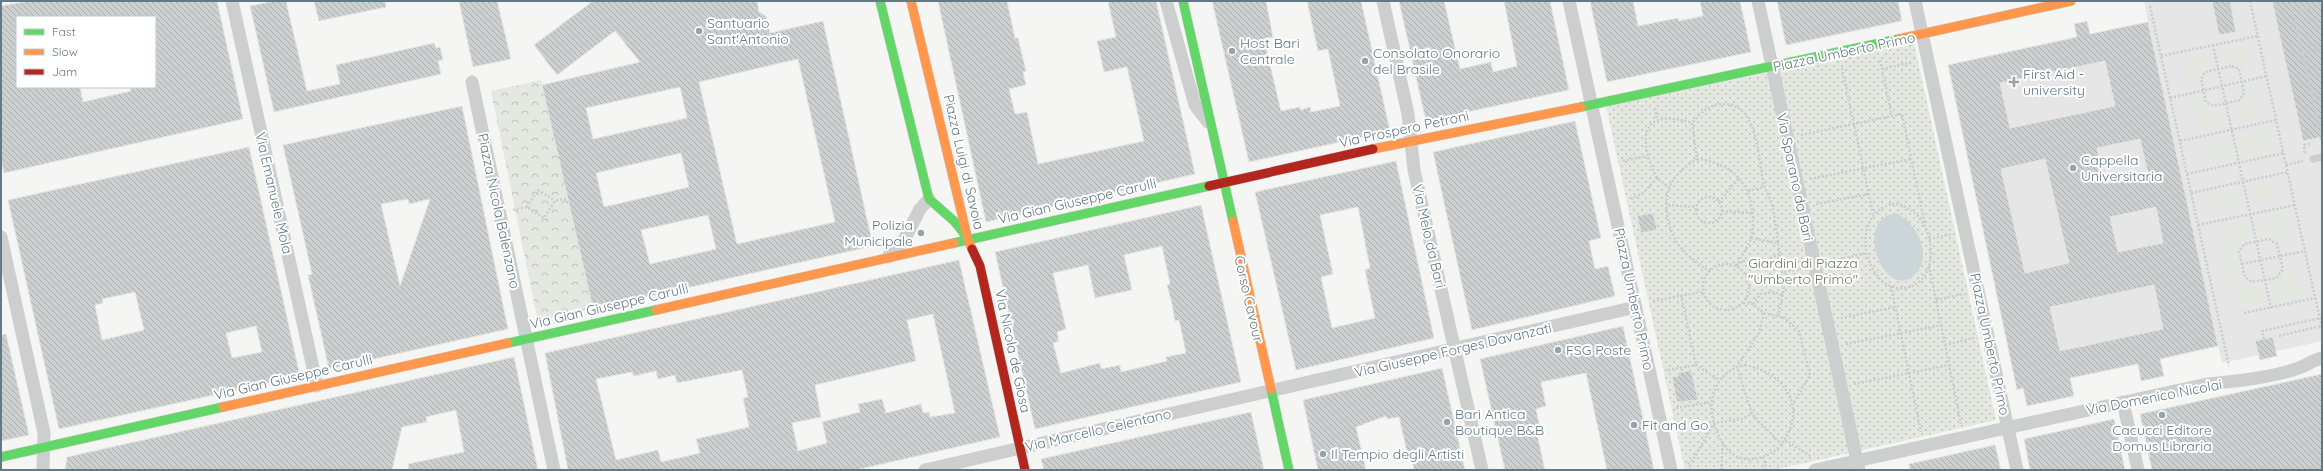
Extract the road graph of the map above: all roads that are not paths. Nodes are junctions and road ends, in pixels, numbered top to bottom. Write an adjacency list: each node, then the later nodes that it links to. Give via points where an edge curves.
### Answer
1 (232, 1): 28 (street, Via Emanuele Mola)
2 (880, 1): 20 (street)
3 (911, 1): 22 (street, Piazza Luigi di Savoia)
4 (1166, 1): 15 (street, Corso Cavour, via 1195,105)
5 (1183, 1): 15 (street, Corso Cavour)
6 (1383, 1): 16 (street, Via Melo da Bari, via 1408,114)
7 (1569, 1): 14 (street)
8 (1758, 1): 12 (street, Via Sparano da Bari)
9 (1915, 1): 11 (street)
10 (2071, 1): 11 (street, via 1947,27)
11 (1922, 36): 12 (street, Piazza Umberto Primo); 31 (street, Piazza Umberto Primo)
12 (1772, 68): 14 (street, Piazza Umberto Primo); 36 (street, Via Sparano da Bari)
13 (472, 82): 25 (street, Piazza Nicola Balenzano)
14 (1591, 105): 16 (street, Via Prospero Petroni, via 1561,109); 24 (street, Piazza Umberto Primo)
15 (1212, 127): 19 (street, Corso Cavour)
16 (1410, 142): 19 (street, Via Prospero Petroni); 26 (street, Via Melo da Bari, via 1414,170)
17 (2322, 157): 18 (lane)
18 (2310, 160)
19 (1223, 182): 22 (street, Via Gian Giuseppe Carulli); 29 (street, Corso Cavour)
20 (929, 199): 22 (street, Piazza Luigi di Savoia, via 954,222); 23 (street, via 920,209 904,240)
21 (1, 237): 32 (street, via 44,433)
22 (968, 240): 23 (street, Via Gian Giuseppe Carulli); 33 (street, Via Nicola de Giosa, via 980,266)
23 (888, 257): 25 (street, Via Gian Giuseppe Carulli)
24 (1636, 307): 26 (street, Via Giuseppe Forges Davanzati); 43 (street, Piazza Umberto Primo)
25 (526, 340): 28 (street, Via Gian Giuseppe Carulli); 38 (street, Piazza Nicola Balenzano)
26 (1455, 349): 29 (street, Via Giuseppe Forges Davanzati); 42 (street, Via Melo da Bari)
27 (2322, 358): 30 (street, Via Domenico Nicolai, via 2298,369 2254,379 2207,384)
28 (317, 386): 32 (street, Via Gian Giuseppe Carulli)
29 (1270, 391): 33 (street, Via Marcello Celentano); 41 (street, Corso Cavour)
30 (2124, 402): 31 (street, Via Domenico Nicolai); 45 (street)
31 (2008, 428): 36 (street, Piazza Umberto Primo); 44 (street)
32 (45, 448): 34 (street, Via Gian Giuseppe Carulli); 37 (street)
33 (1020, 448): 39 (street, Via Marcello Celentano); 40 (street, Via Nicola de Giosa)
34 (1, 457)
35 (1815, 464): 36 (street, Piazza Umberto Primo)
36 (1858, 465)
37 (43, 470)
38 (554, 470)
39 (925, 470)
40 (1025, 470)
41 (1289, 470)
42 (1482, 470)
43 (1671, 470)
44 (2017, 470)
45 (2138, 470)

